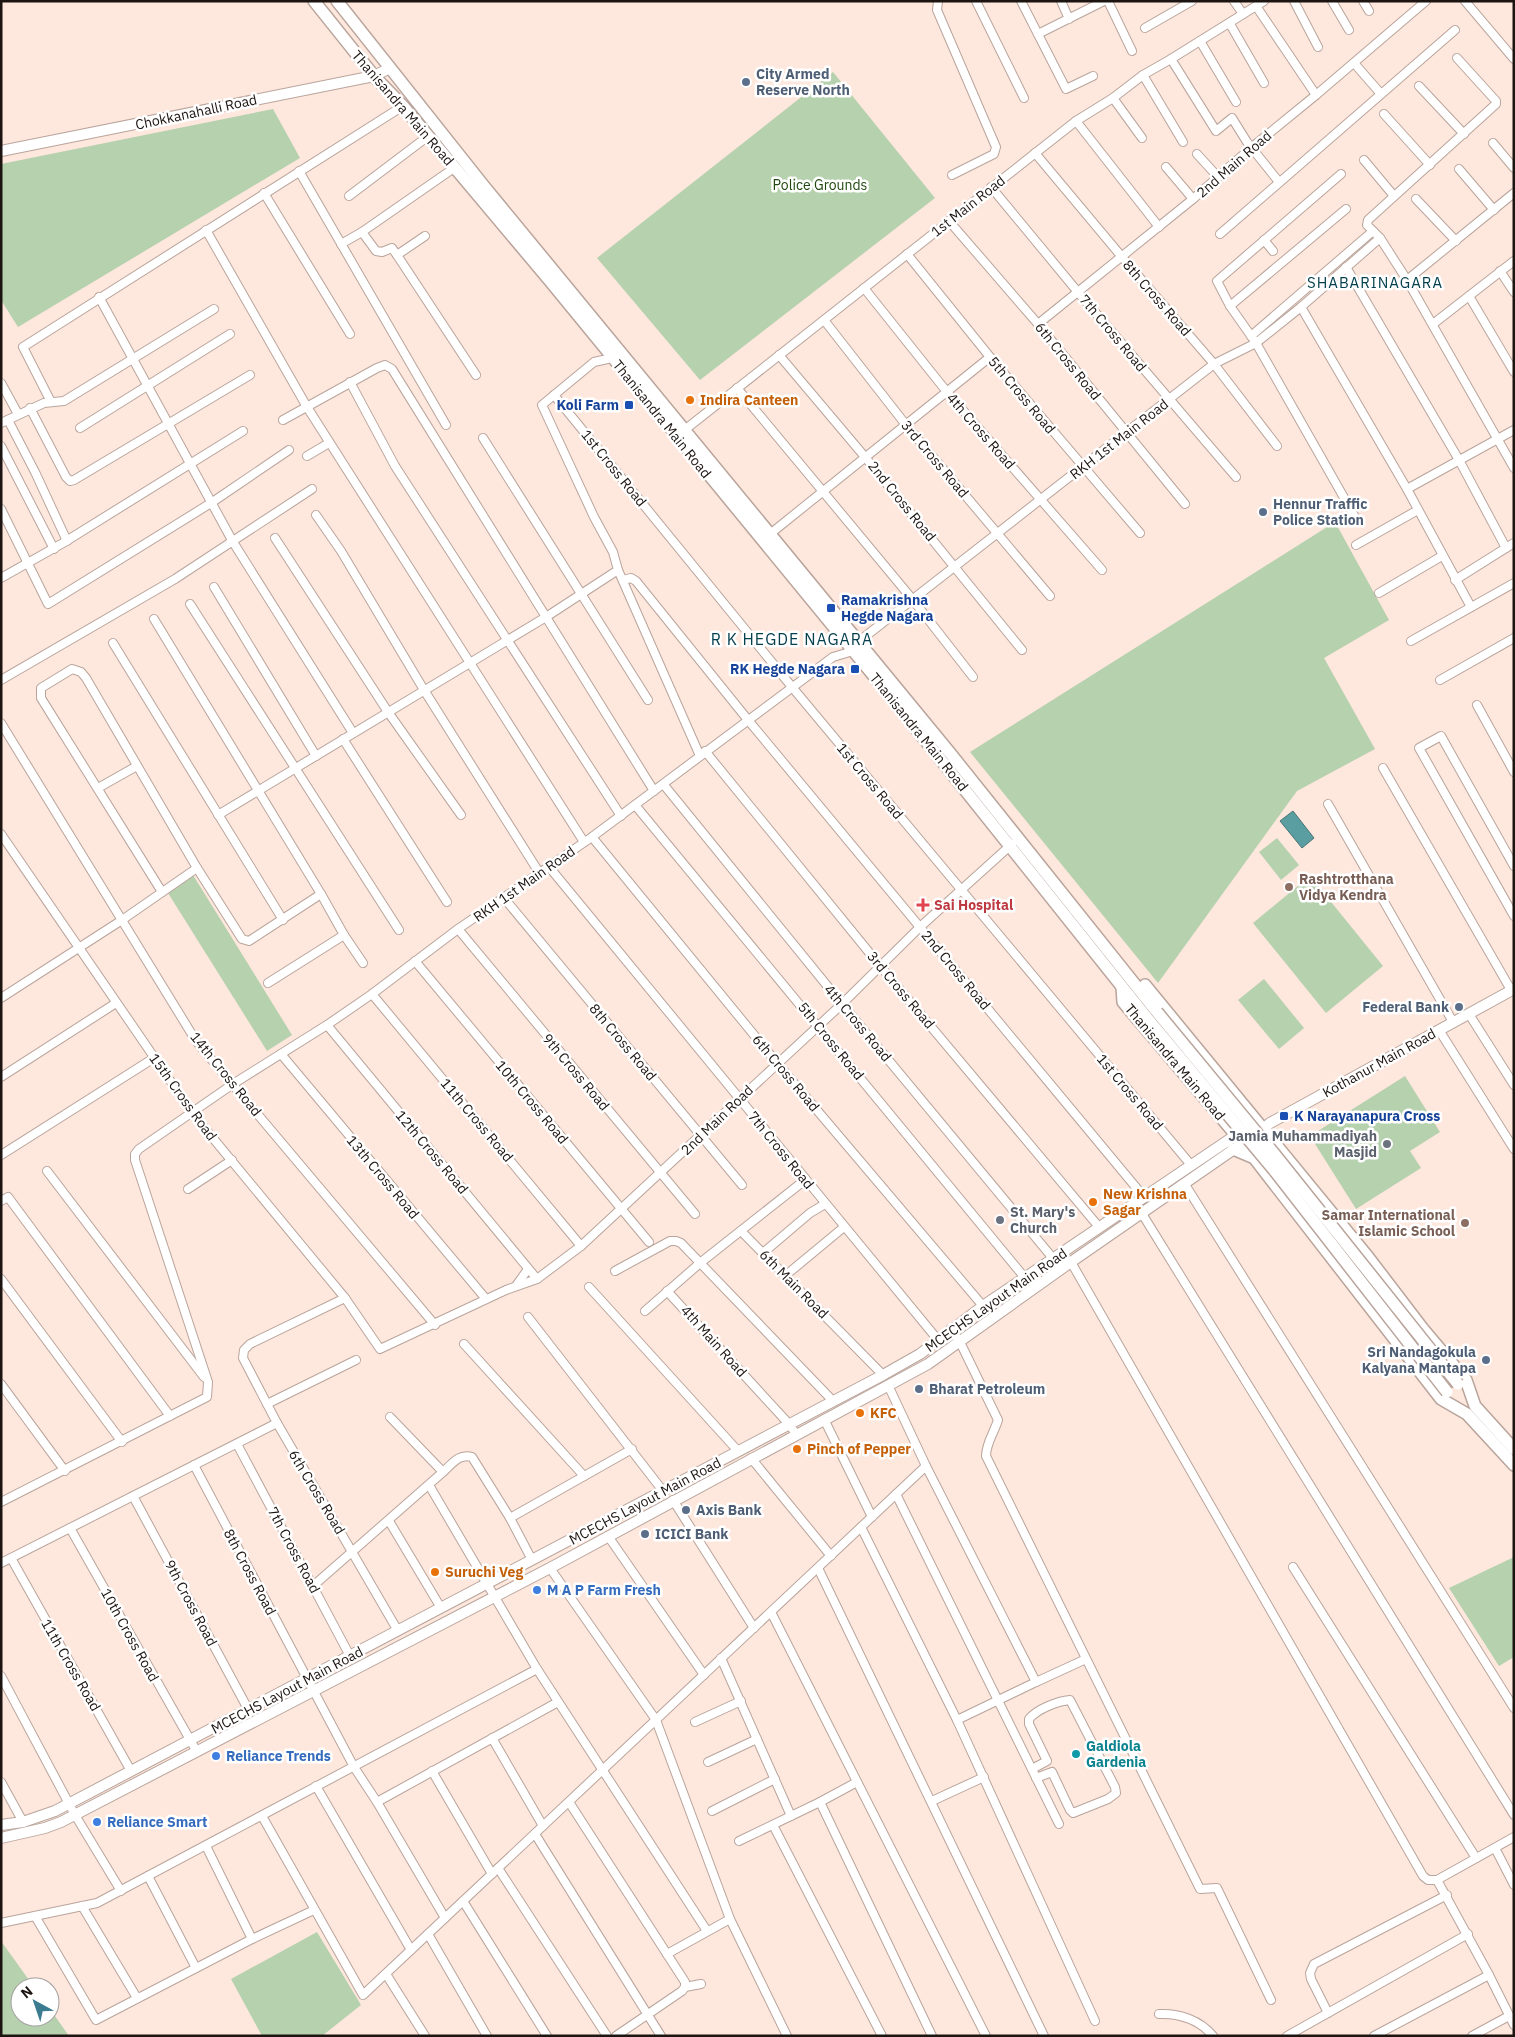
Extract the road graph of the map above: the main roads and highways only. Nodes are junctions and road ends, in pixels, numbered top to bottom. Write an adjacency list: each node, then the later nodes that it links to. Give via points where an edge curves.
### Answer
1 (314, 1): 4 (main road, Thanisandra Main Road)
2 (337, 1): 3 (main road, Thanisandra Main Road)
3 (390, 68): 4 (main road, Chokkanahalli Road); 6 (main road, Thanisandra Main Road)
4 (374, 76): 5 (main road, Chokkanahalli Road); 6 (main road, Thanisandra Main Road, via 403,106 612,358)
5 (1, 151)
6 (680, 433): 7 (main road, Thanisandra Main Road); 7 (main road, Thanisandra Main Road, via 770,534)
7 (852, 642): 8 (main road, Thanisandra Main Road)
8 (1015, 842): 9 (main road, Thanisandra Main Road); 11 (main road, Thanisandra Main Road)
9 (1130, 978): 11 (main road); 12 (main road, Thanisandra Main Road, via 1145,985)
10 (1512, 990): 12 (main road, Kothanur Main Road)
11 (1130, 991): 13 (main road, Thanisandra Main Road, via 1123,1002); 16 (main road, bridge, via 1276,1156 1458,1384); 16 (main road, bridge, via 1447,1392)
12 (1264, 1125): 13 (main road, MCECHS Layout Main Road); 14 (main road, Thanisandra Main Road)
13 (1237, 1143): 15 (main road, Thanisandra Main Road, via 1255,1159); 19 (main road, MCECHS Layout Main Road, via 1191,1165 950,1329 920,1354 883,1375 69,1804 23,1822); 20 (main road, MCECHS Layout Main Road, via 928,1364 550,1568 75,1815 45,1828)
14 (1423, 1329): 15 (main road); 16 (main road, Thanisandra Main Road, via 1466,1380)
15 (1400, 1348): 16 (main road, Thanisandra Main Road, via 1442,1400)
16 (1471, 1410): 17 (main road, Thanisandra Main Road); 18 (main road, Thanisandra Main Road)
17 (1514, 1449)
18 (1514, 1465)
19 (1, 1825)
20 (1, 1838)

